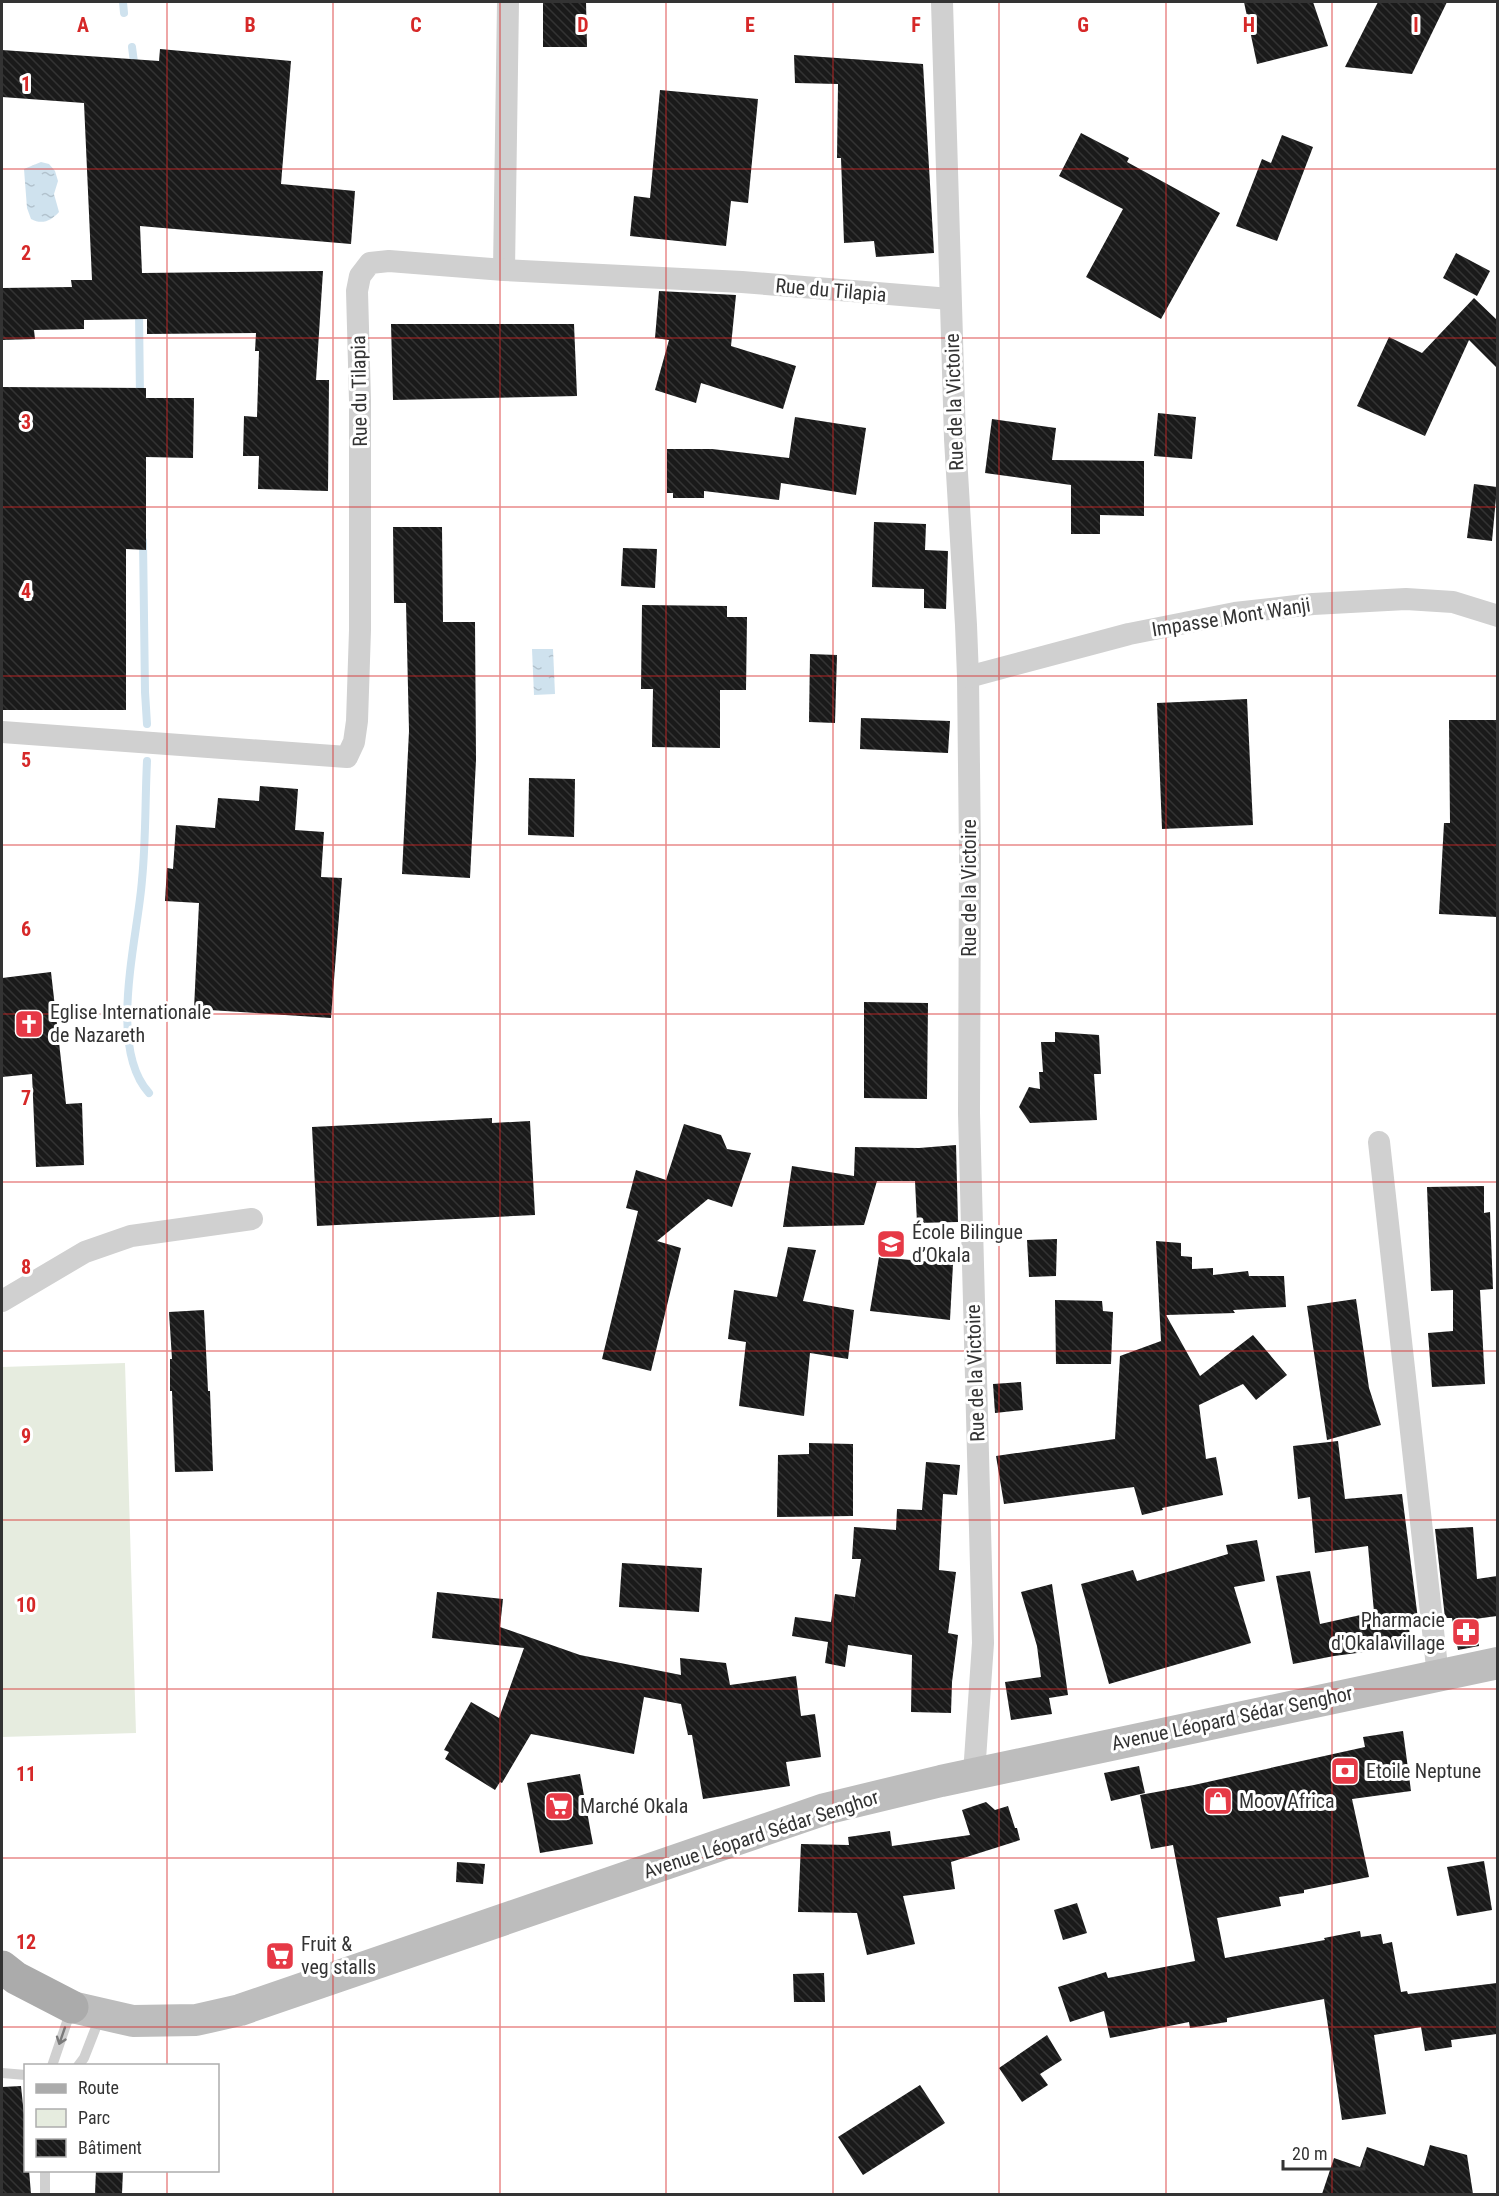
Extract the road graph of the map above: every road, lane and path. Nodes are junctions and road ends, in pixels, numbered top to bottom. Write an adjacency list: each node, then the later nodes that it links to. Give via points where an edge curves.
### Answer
1 (508, 2): 3 (street)
2 (942, 2): 4 (street, Rue de la Victoire)
3 (504, 270): 4 (street, Rue du Tilapia, via 742,282); 7 (street, Rue du Tilapia, via 389,261 370,263 360,276 360,653 357,721 347,757)
4 (950, 299): 6 (street, Rue de la Victoire)
5 (1497, 616): 6 (street, Impasse Mont Wanji, via 1453,603 1406,599 1313,604 1235,613 1129,634)
6 (968, 677): 13 (street, Rue de la Victoire, via 969,1113 982,1643)
7 (2, 732)
8 (1378, 1142): 12 (street)
9 (252, 1219): 10 (street, via 131,1236 85,1252)
10 (2, 1301)
11 (1497, 1663): 12 (street, Avenue Léopard Sédar Senghor)
12 (1438, 1676): 13 (street, Avenue Léopard Sédar Senghor)
13 (974, 1774): 16 (street, Avenue Léopard Sédar Senghor, via 781,1823 240,2010 196,2020 166,2021 134,2021)
14 (2, 1967): 16 (main road, via 16,1978)
15 (2, 1985): 16 (main road, via 33,1999)
16 (86, 2011): 17 (lane, one-way to 17); 18 (lane, via 84,2058)
17 (53, 2064)
18 (80, 2064)
19 (2, 2073): 20 (lane)
20 (24, 2075)
21 (45, 2172): 22 (lane)
22 (45, 2194)

